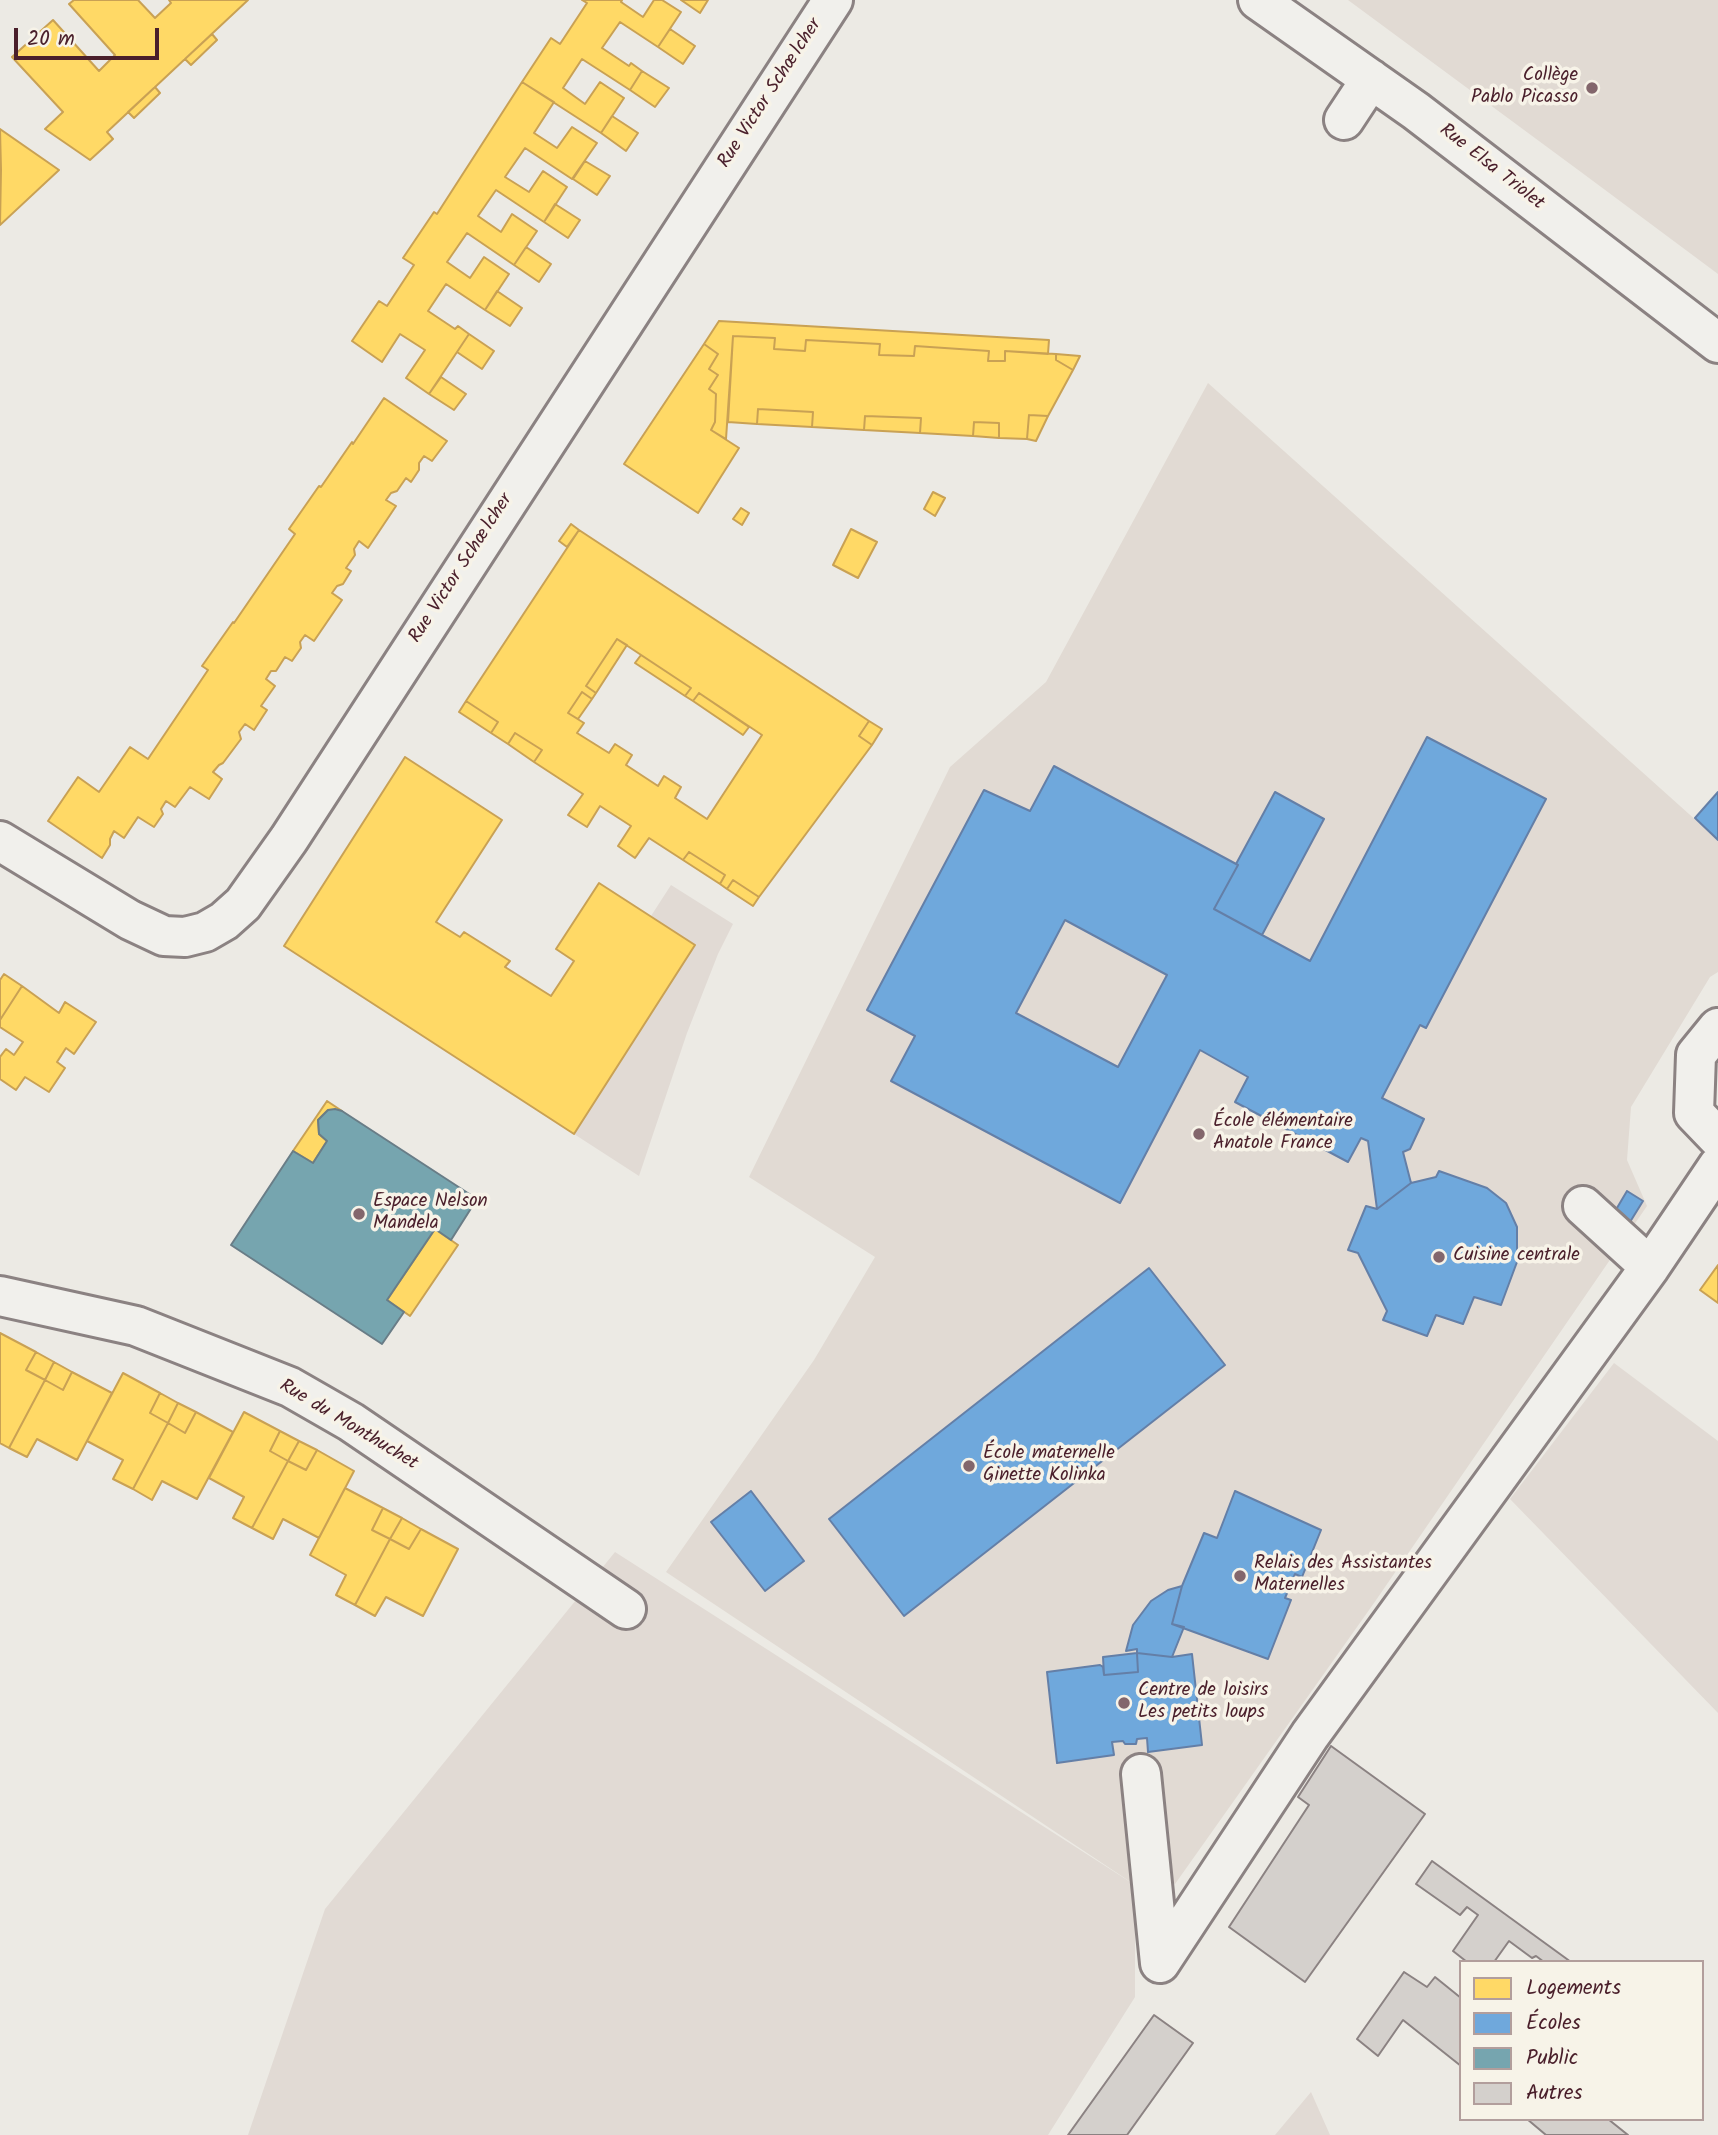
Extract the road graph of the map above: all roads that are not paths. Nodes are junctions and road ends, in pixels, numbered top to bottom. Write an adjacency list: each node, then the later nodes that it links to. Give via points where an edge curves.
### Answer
1 (833, 0): 6 (street, Rue Victor Schœlcher, via 243,904 205,932 164,936)
2 (1258, 0): 3 (street, Rue Elsa Triolet)
3 (1371, 79): 4 (street); 5 (street, Rue Elsa Triolet)
4 (1344, 120)
5 (1718, 343)
6 (0, 841)
7 (1718, 1028): 8 (street, via 1696,1055 1694,1113)
8 (1718, 1138)
9 (1718, 1166): 11 (street)
10 (1583, 1206): 11 (street)
11 (1650, 1267): 14 (street, via 1310,1735 1160,1963)
12 (0, 1296): 13 (street, Rue du Monthuchet, via 136,1326 290,1387 351,1422)
13 (626, 1609)
14 (1141, 1774)

